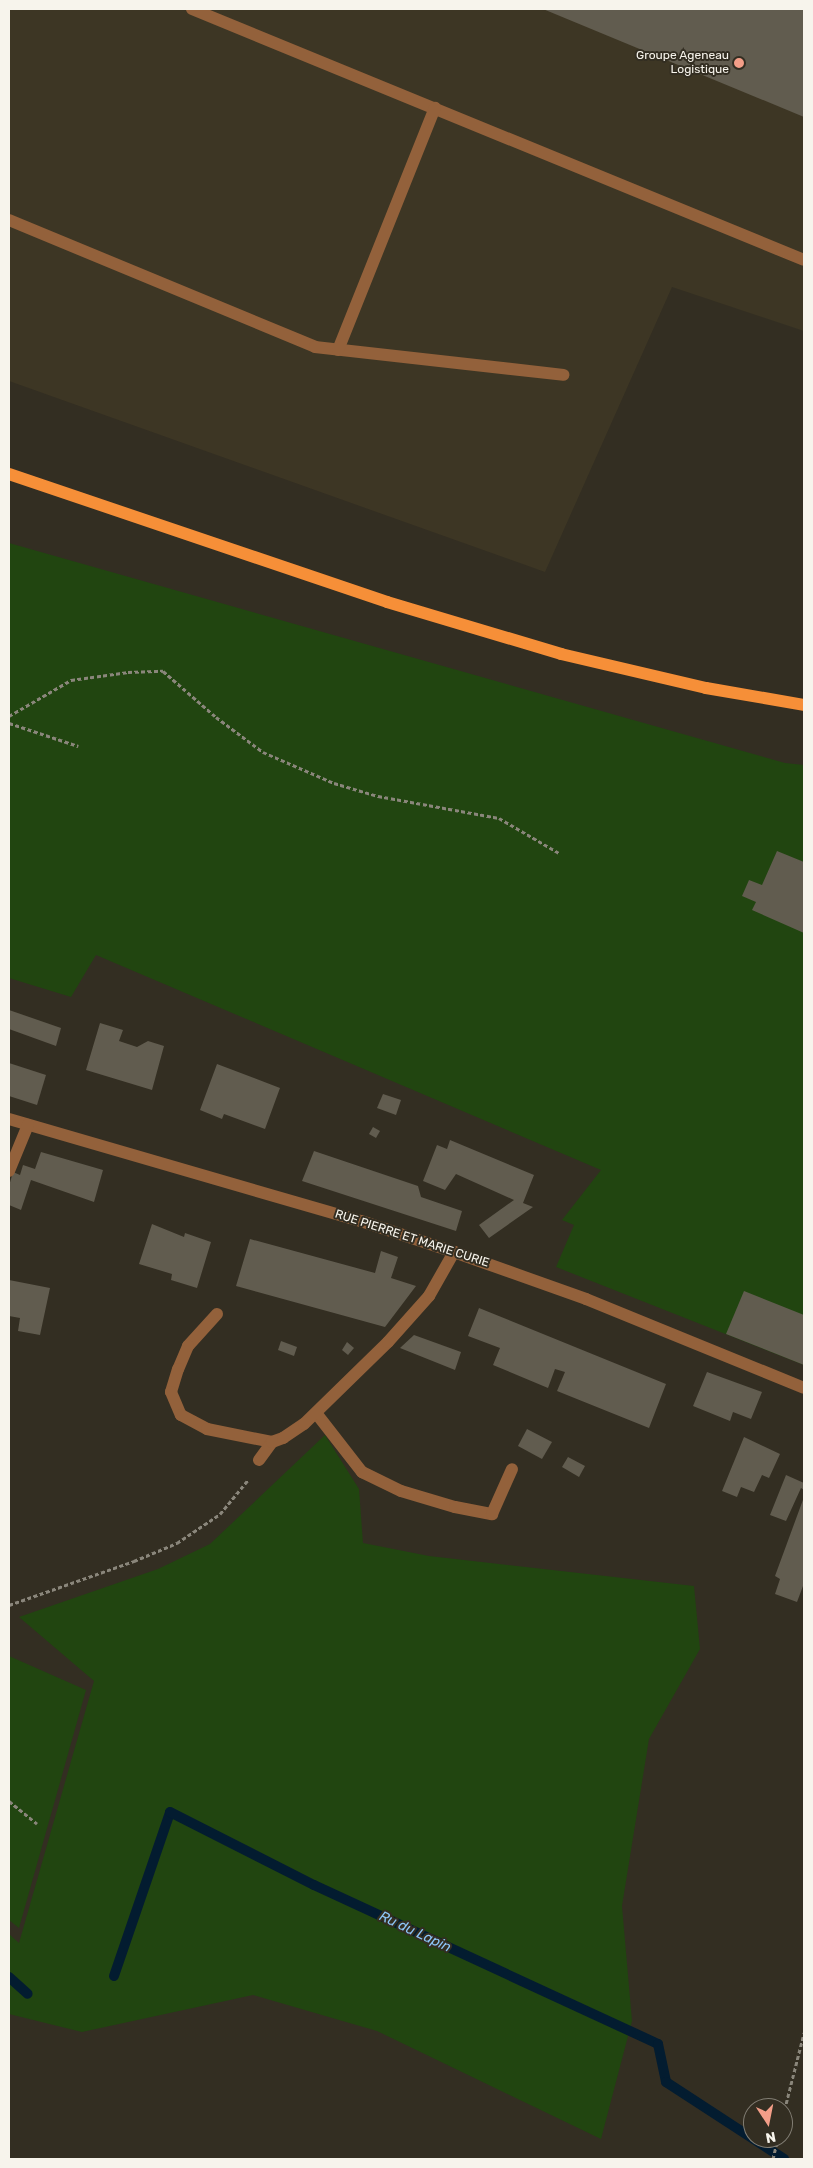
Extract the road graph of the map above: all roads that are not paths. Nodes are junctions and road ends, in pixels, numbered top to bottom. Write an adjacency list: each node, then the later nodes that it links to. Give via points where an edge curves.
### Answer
1 (192, 9): 2 (street)
2 (435, 108): 4 (street); 5 (street)
3 (9, 220): 5 (street, via 315,347)
4 (804, 260)
5 (338, 350): 6 (street)
6 (563, 375)
7 (9, 474): 8 (main road, via 387,602 561,654 706,688)
8 (804, 705)
9 (9, 1119): 10 (street, RUE PIERRE ET MARIE CURIE)
10 (28, 1125): 11 (street); 12 (street, RUE PIERRE ET MARIE CURIE, via 361,1220)
11 (9, 1171)
12 (454, 1252): 14 (street, RUE PIERRE ET MARIE CURIE, via 586,1299); 15 (street, via 429,1296)
13 (217, 1314): 16 (street, via 188,1346 171,1392 181,1415 207,1429)
14 (804, 1388)
15 (316, 1413): 16 (street, via 284,1438); 18 (street, via 362,1472 400,1491 455,1507 492,1514)
16 (272, 1442): 17 (street)
17 (259, 1460)
18 (512, 1469)

